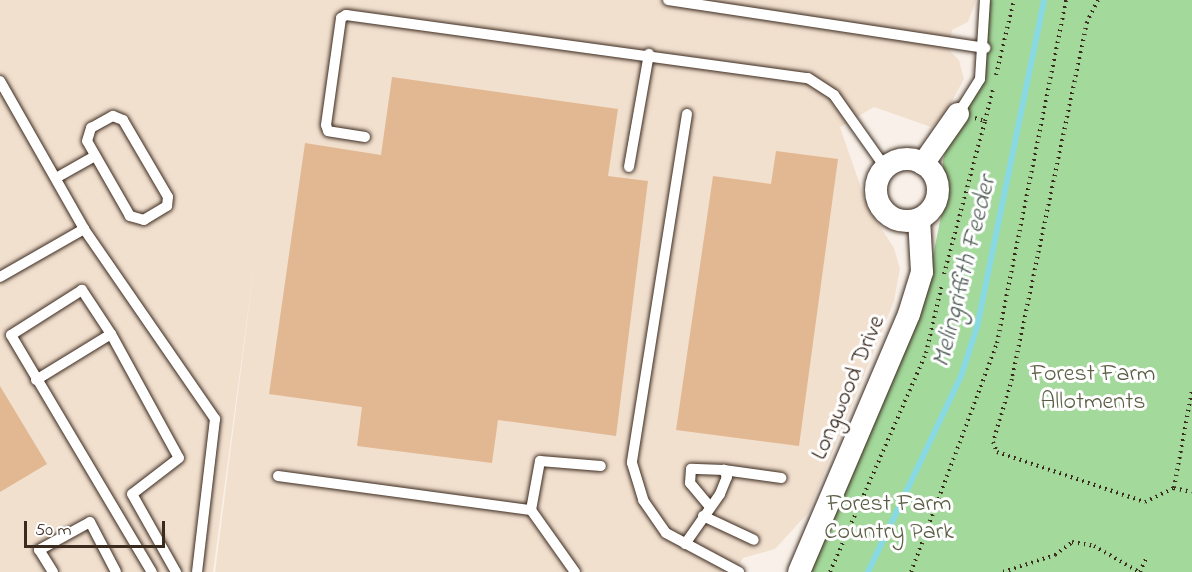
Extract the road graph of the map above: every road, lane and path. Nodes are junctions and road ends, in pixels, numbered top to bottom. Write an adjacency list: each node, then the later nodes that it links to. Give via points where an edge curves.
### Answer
1 (668, 0): 5 (lane)
2 (985, 0): 5 (lane)
3 (1066, 0): 41 (path, via 997,343)
4 (1098, 0): 26 (path, via 1088,22 1012,379 993,442 997,452 1123,497 1144,502)
5 (985, 48): 9 (lane, via 980,79)
6 (649, 54): 10 (lane, via 346,15 341,18 326,125 328,131); 13 (lane); 14 (lane, via 808,78 834,95)
7 (0, 81): 15 (lane)
8 (687, 114): 31 (lane, via 632,463 643,500 666,532)
9 (958, 114): 12 (street)
10 (365, 137)
11 (95, 156): 11 (lane, via 87,131 113,116 121,117 165,191 166,206 144,220 133,219); 15 (lane)
12 (923, 164): 14 (street, via 903,158); 16 (street, via 932,170 939,194)
13 (629, 167)
14 (885, 167): 16 (street, via 876,187 881,208 898,220)
15 (56, 178): 17 (lane)
16 (919, 219): 40 (street, Longwood Drive, via 922,272 909,314)
17 (84, 229): 18 (lane); 37 (lane, via 215,419)
18 (0, 277)
19 (111, 334): 20 (lane); 20 (lane, via 82,290 11,335); 36 (lane, via 179,458 132,494)
20 (36, 380): 35 (lane)
21 (1192, 390): 26 (path)
22 (601, 466): 28 (lane, via 540,461)
23 (724, 470): 25 (lane); 29 (lane, via 720,494); 29 (lane, via 691,469 690,483)
24 (278, 476): 28 (lane)
25 (782, 478)
26 (1174, 488): 27 (path)
27 (1192, 492)
28 (531, 510): 38 (lane)
29 (707, 512): 30 (lane); 31 (lane)
30 (754, 540)
31 (685, 544): 39 (lane)
32 (1148, 556): 43 (path)
33 (53, 572): 34 (lane, via 39,549 90,522)
34 (116, 572)
35 (152, 572)
36 (176, 572)
37 (196, 572)
38 (575, 572)
39 (739, 572)
40 (799, 572)
41 (911, 572)
42 (1003, 572): 43 (path, via 1081,542)
43 (1140, 572)

